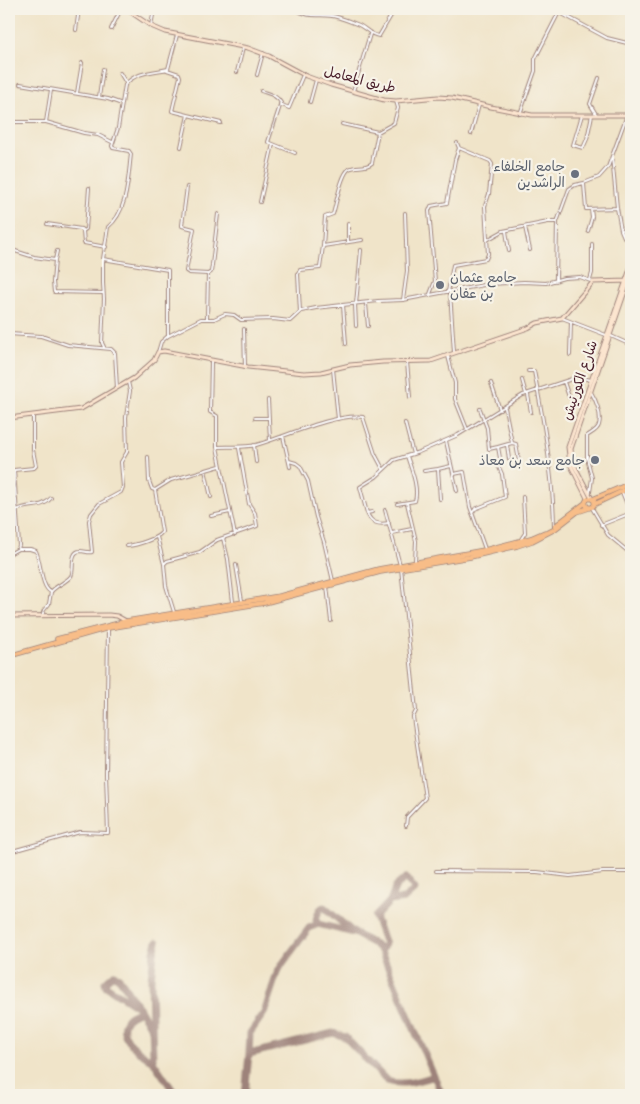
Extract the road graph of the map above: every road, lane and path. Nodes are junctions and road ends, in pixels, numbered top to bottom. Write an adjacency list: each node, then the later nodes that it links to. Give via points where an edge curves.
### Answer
1 (79, 9): 11 (street)
2 (121, 9): 10 (street)
3 (126, 9): 9 (main road, طريق المعامل)
4 (154, 9): 9 (street)
5 (395, 9): 12 (street, via 379,36)
6 (553, 9): 8 (street)
7 (295, 10): 12 (street, via 306,16 338,17)
8 (559, 12): 14 (street, via 607,38); 38 (street, via 535,58 535,71)
9 (151, 26): 13 (main road, طريق المعامل)
10 (111, 29)
11 (76, 30)
12 (370, 34): 30 (street)
13 (177, 35): 15 (main road, طريق المعامل); 19 (street)
14 (631, 44)
15 (243, 47): 16 (main road, طريق المعامل); 20 (street)
16 (263, 54): 22 (street); 23 (main road, طريق المعامل)
17 (82, 63): 31 (street)
18 (103, 69): 32 (street)
19 (167, 70): 26 (street, via 148,72); 39 (street, via 180,77 172,111)
20 (236, 72)
21 (120, 73): 26 (street)
22 (257, 75)
23 (303, 75): 25 (main road, طريق المعامل); 36 (street, via 289,108)
24 (599, 78): 41 (street, via 590,104)
25 (316, 80): 30 (main road, طريق المعامل); 34 (street)
26 (126, 83): 35 (street)
27 (20, 84): 28 (street)
28 (51, 90): 31 (street); 43 (street)
29 (261, 91): 36 (street, via 278,99)
30 (353, 91): 33 (main road, طريق المعامل)
31 (77, 93): 32 (street)
32 (99, 97): 35 (street)
33 (396, 101): 37 (main road, طريق المعامل, via 438,97); 47 (street, via 398,108 394,123)
34 (310, 102)
35 (122, 104): 49 (street)
36 (280, 104): 51 (street, via 268,142)
37 (479, 104): 38 (main road, طريق المعامل); 48 (street)
38 (520, 114): 40 (main road, طريق المعامل)
39 (188, 115): 44 (street); 52 (street)
40 (582, 115): 41 (main road, طريق المعامل); 41 (street, via 573,145 583,148)
41 (594, 115): 42 (main road, طريق المعامل)
42 (629, 115): 55 (street)
43 (46, 122): 46 (street, via 14,122); 49 (street)
44 (221, 123)
45 (342, 124): 47 (street)
46 (9, 131)
47 (378, 132): 76 (street, via 372,163 348,170 345,175 333,214 325,217)
48 (471, 134)
49 (113, 142): 77 (street, via 112,147 129,151 131,155 124,202 116,221 108,226)
50 (457, 143): 53 (street)
51 (273, 144): 54 (street); 59 (street)
52 (180, 147)
53 (459, 148): 72 (street, via 492,164 490,194 485,206); 93 (street, via 446,203 431,206 429,211 435,281)
54 (295, 153)
55 (612, 154): 56 (street, via 604,173); 61 (street)
56 (584, 183): 60 (street, via 586,209); 64 (street, via 569,189)
57 (187, 187): 87 (street, via 182,226 194,229 186,272)
58 (89, 188): 69 (street, via 86,229)
59 (260, 202)
60 (591, 208): 61 (street); 70 (street)
61 (617, 208): 74 (street, via 622,233)
62 (405, 213): 94 (street, via 407,271)
63 (218, 214): 87 (street, via 211,272)
64 (557, 222): 67 (street); 88 (street)
65 (47, 224): 69 (street)
66 (348, 224): 73 (street)
67 (525, 227): 68 (street); 80 (street)
68 (506, 230): 72 (street); 82 (street)
69 (83, 231): 77 (street, via 84,243)
70 (588, 231)
71 (362, 240): 73 (street)
72 (486, 240): 91 (street, via 486,259 453,265)
73 (348, 242): 76 (street)
74 (631, 242)
75 (592, 244): 89 (street)
76 (323, 246): 98 (street, via 320,268 300,270 298,274)
77 (106, 247): 83 (street)
78 (12, 250): 84 (street)
79 (361, 250): 96 (street)
80 (530, 250)
81 (58, 251): 84 (street)
82 (509, 251)
83 (103, 259): 92 (street); 106 (street, via 168,270)
84 (55, 260): 92 (street, via 54,292)
85 (631, 266): 86 (main road, شارع الكورنيش)
86 (631, 273): 90 (main road, شارع الكورنيش)
87 (208, 274): 100 (street)
88 (556, 281): 89 (street, via 580,277); 91 (street, via 489,284)
89 (592, 281): 90 (main road); 99 (main road)
90 (628, 281): 107 (main road, شارع الكورنيش)
91 (449, 292): 93 (street); 112 (street)
92 (103, 294): 110 (street)
93 (430, 294): 94 (street)
94 (403, 300): 95 (street)
95 (366, 303): 96 (street); 103 (street)
96 (356, 304): 97 (street); 102 (street)
97 (343, 305): 98 (street); 108 (street)
98 (300, 312): 100 (street, via 290,320 241,320 227,313)
99 (562, 318): 101 (street); 112 (main road, via 537,323)
100 (207, 319): 106 (street)
101 (571, 321): 107 (street); 113 (street)
102 (356, 326)
103 (368, 326)
104 (244, 329): 117 (street)
105 (9, 334): 110 (street, via 41,336 68,345)
106 (168, 336): 111 (street, via 161,342)
107 (608, 336): 109 (street); 121 (main road, شارع الكورنيش); 127 (main road, شارع الكورنيش)
108 (346, 344)
109 (631, 345)
110 (104, 347): 125 (street, via 115,353)
111 (158, 352): 115 (main road); 122 (main road, via 148,366)
112 (454, 353): 114 (main road)
113 (570, 355)
114 (448, 356): 116 (main road, via 431,361); 143 (street, via 455,383 455,399)
115 (211, 360): 117 (main road); 150 (street, via 210,412 217,416)
116 (407, 360): 118 (main road); 130 (street)
117 (244, 367): 118 (main road, via 304,372)
118 (333, 369): 140 (street)
119 (528, 371): 126 (street, via 534,371)
120 (522, 380): 128 (street)
121 (592, 380): 123 (street, via 578,377); 181 (main road, شارع الكورنيش, via 568,448 570,464)
122 (128, 382): 125 (main road); 214 (street, via 127,452 121,462 123,487 121,492 99,504 91,514 92,552 76,553 72,560 72,574)
123 (564, 382): 126 (street); 129 (street)
124 (491, 383): 134 (street)
125 (117, 388): 136 (main road, via 82,409)
126 (537, 390): 128 (street); 195 (street, via 551,473)
127 (591, 392): 175 (main road, شارع الكورنيش, via 570,454); 175 (street, via 600,425 587,436 587,458 592,478)
128 (527, 394): 132 (street); 135 (street)
129 (569, 397)
130 (410, 398)
131 (268, 400): 139 (street)
132 (505, 408): 134 (street); 147 (street)
133 (480, 409): 141 (street)
134 (500, 410): 141 (street)
135 (531, 412)
136 (33, 416): 137 (main road); 185 (street, via 36,466 14,470)
137 (9, 418)
138 (255, 418): 139 (street)
139 (269, 418): 145 (street)
140 (338, 419): 144 (street); 166 (street, via 363,417)
141 (484, 420): 143 (street); 151 (street, via 489,448)
142 (405, 423): 153 (street)
143 (467, 430): 146 (street)
144 (283, 436): 145 (street); 159 (street)
145 (270, 440): 148 (street)
146 (446, 441): 153 (street); 163 (street)
147 (512, 443): 149 (street); 157 (street, via 516,444)
148 (254, 445): 152 (street); 158 (street)
149 (507, 445): 151 (street); 156 (street)
150 (218, 447): 152 (street); 162 (street)
151 (498, 447): 160 (street, via 500,458)
152 (239, 448): 198 (street, via 249,504 258,525)
153 (413, 454): 154 (street)
154 (407, 456): 166 (street, via 394,460); 182 (street, via 416,499)
155 (148, 457): 172 (street, via 149,481)
156 (509, 459)
157 (519, 461)
158 (256, 462)
159 (289, 462): 164 (street); 212 (street, via 300,466 308,481)
160 (496, 463): 161 (street); 189 (street, via 502,474 505,497)
161 (492, 464)
162 (221, 466): 167 (street); 187 (street)
163 (452, 466): 165 (street); 169 (street)
164 (290, 467)
165 (438, 468): 168 (street); 179 (street)
166 (383, 469): 190 (street, via 360,487)
167 (204, 470): 172 (street, via 171,480); 176 (street)
168 (424, 471)
169 (454, 474): 173 (street); 189 (street, via 464,472)
170 (631, 483): 174 (main road)
171 (631, 487): 174 (main road)
172 (155, 490): 199 (street, via 162,532)
173 (457, 490)
174 (623, 490): 180 (main road); 184 (main road); 191 (street)
175 (588, 494): 180 (main road, شارع الكورنيش)
176 (211, 497)
177 (523, 497): 201 (street, via 524,533)
178 (50, 498): 185 (street, via 40,506)
179 (440, 499)
180 (592, 499): 181 (main road); 184 (main road)
181 (586, 502): 184 (main road); 195 (main road)
182 (407, 503): 183 (street); 196 (street)
183 (397, 504)
184 (592, 507): 194 (street); 201 (main road, via 577,512 532,541)
185 (17, 510): 203 (street)
186 (385, 510): 193 (street)
187 (230, 512): 192 (street); 198 (street)
188 (372, 512): 190 (street)
189 (473, 512): 204 (street)
190 (367, 513): 193 (street, via 375,523)
191 (631, 513): 194 (street)
192 (211, 516)
193 (389, 523): 197 (street)
194 (601, 525): 206 (street)
195 (554, 526): 201 (main road)
196 (412, 528): 197 (street); 207 (street)
197 (392, 533): 211 (street)
198 (235, 535): 200 (street)
199 (157, 537): 202 (street); 209 (street)
200 (223, 538): 209 (street, via 200,552); 217 (street)
201 (518, 543): 204 (main road); 208 (main road, via 475,556)
202 (127, 546)
203 (18, 549): 205 (street); 214 (street, via 36,551 44,584)
204 (485, 550): 208 (main road)
205 (9, 554)
206 (631, 554)
207 (415, 562): 208 (main road); 211 (main road)
208 (427, 562): 211 (main road)
209 (164, 564): 219 (street)
210 (236, 565): 216 (street)
211 (400, 566): 212 (main road); 213 (main road); 226 (street, via 416,711 413,717 425,798 407,817)
212 (333, 581): 213 (main road)
213 (326, 585): 215 (main road); 222 (street)
214 (52, 592): 221 (street)
215 (257, 602): 216 (main road); 218 (main road)
216 (243, 603): 217 (main road)
217 (233, 604): 218 (main road)
218 (197, 612): 219 (main road); 223 (main road)
219 (174, 613): 223 (main road)
220 (9, 616): 221 (main road)
221 (42, 616): 223 (main road, via 113,615)
222 (332, 621)
223 (127, 623): 224 (main road); 225 (main road, via 100,627)
224 (108, 628): 225 (main road); 227 (street, via 108,833 80,832)
225 (9, 654)
226 (406, 826)
227 (9, 852)
228 (436, 871): 229 (street, via 537,872 570,876)
229 (631, 872)

